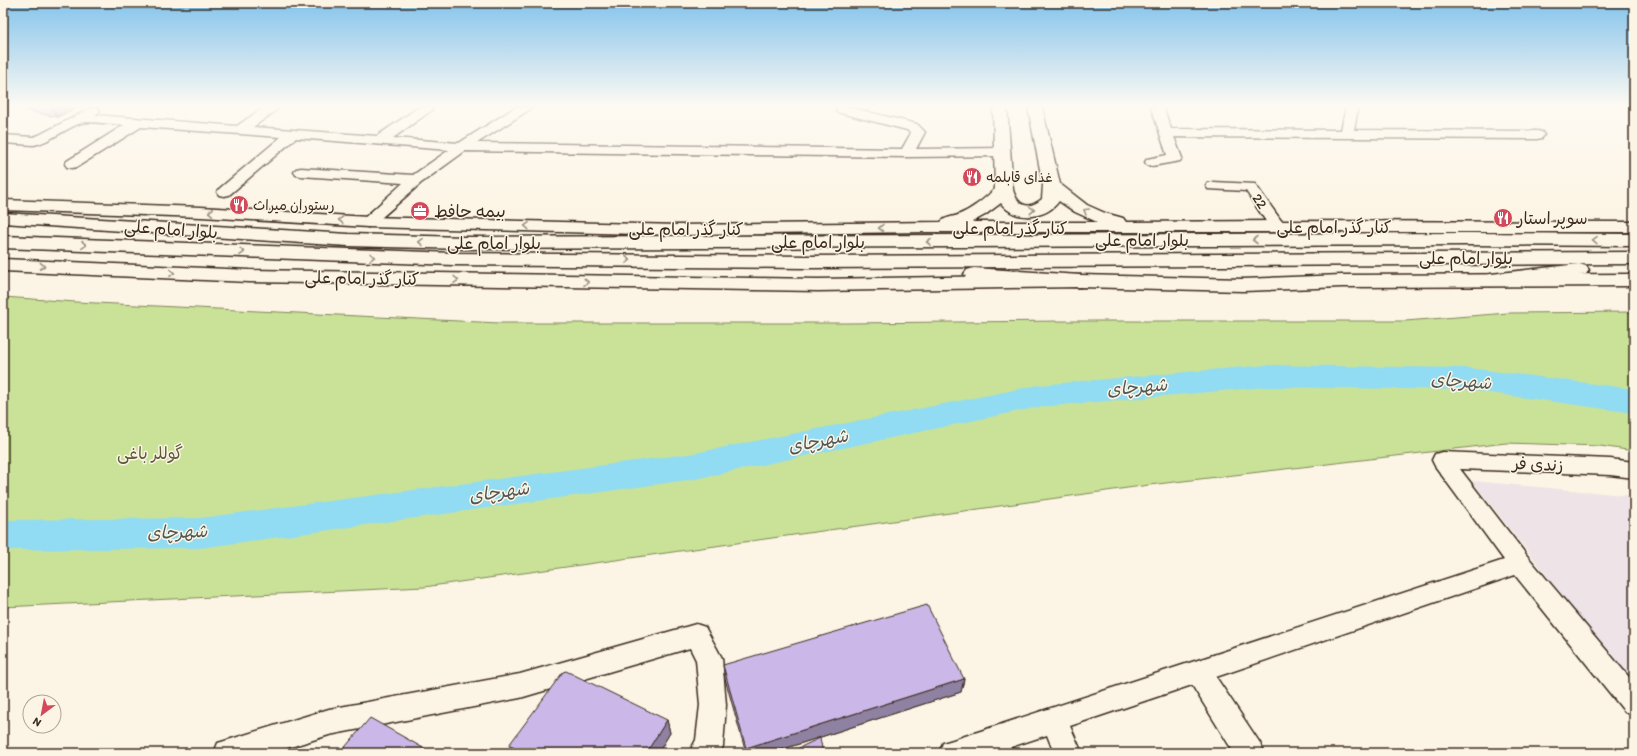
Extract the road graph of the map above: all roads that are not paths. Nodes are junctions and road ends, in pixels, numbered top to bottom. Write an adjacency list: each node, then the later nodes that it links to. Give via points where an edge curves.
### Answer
1 (107, 142): 13 (street)
2 (283, 142): 19 (street)
3 (397, 142): 9 (street)
4 (469, 142): 9 (street)
5 (913, 142): 11 (street)
6 (1002, 142): 10 (main road)
7 (1043, 142): 16 (main road)
8 (1169, 142): 12 (street, via 1175,158)
9 (462, 147): 11 (street); 15 (street)
10 (1003, 152): 11 (street); 18 (main road)
11 (907, 153)
12 (1152, 162)
13 (72, 164)
14 (301, 172): 15 (street)
15 (416, 180): 22 (street)
16 (1052, 185): 18 (main road, one-way to 16, via 1010,202 1021,210 1029,211 1041,209 1051,200); 25 (main road, one-way to 16, via 1106,220 1090,213 1064,197)
17 (1213, 186): 23 (street, 22, via 1250,187)
18 (1004, 190): 24 (main road, via 988,206 962,220)
19 (224, 192)
20 (3, 205): 22 (main road, کنار گذر امام علی, one-way to 20, via 202,212)
21 (3, 218): 31 (main road, بلوار امام علی, one-way to 21, via 348,240)
22 (368, 222): 27 (main road, کنار گذر امام علی, one-way to 22)
23 (1277, 226): 25 (main road, کنار گذر امام علی); 26 (main road, کنار گذر امام علی); 28 (main road)
24 (927, 227): 25 (main road, کنار گذر امام علی); 27 (main road, کنار گذر امام علی, one-way to 27)
25 (1150, 228)
26 (1634, 228)
27 (678, 230): 31 (main road)
28 (1469, 238): 29 (main road, بلوار امام علی, one-way to 28); 31 (main road, بلوار امام علی, one-way to 31)
29 (1634, 240)
30 (3, 242): 33 (main road, بلوار امام علی, one-way to 33, via 453,260)
31 (465, 244)
32 (1634, 258): 33 (main road, بلوار امام علی)
33 (807, 262): 38 (main road)
34 (1634, 263): 36 (main road)
35 (3, 264): 38 (main road, کنار گذر امام علی, one-way to 38, via 257,277 818,285)
36 (1491, 280): 37 (main road, کنار گذر امام علی); 38 (main road, کنار گذر امام علی, via 1342,281 1243,285)
37 (1634, 280)
38 (1080, 281)
39 (1634, 470): 40 (street, زندی فر, via 1442,460)
40 (1520, 564): 41 (street); 42 (street)
41 (1198, 671): 43 (street); 48 (street)
42 (1634, 703)
43 (1054, 719): 46 (street); 47 (street)
44 (228, 753): 45 (street, via 329,722 520,686 696,635 709,658 713,705 709,746)
45 (703, 753)
46 (952, 753)
47 (1068, 753)
48 (1250, 753)

